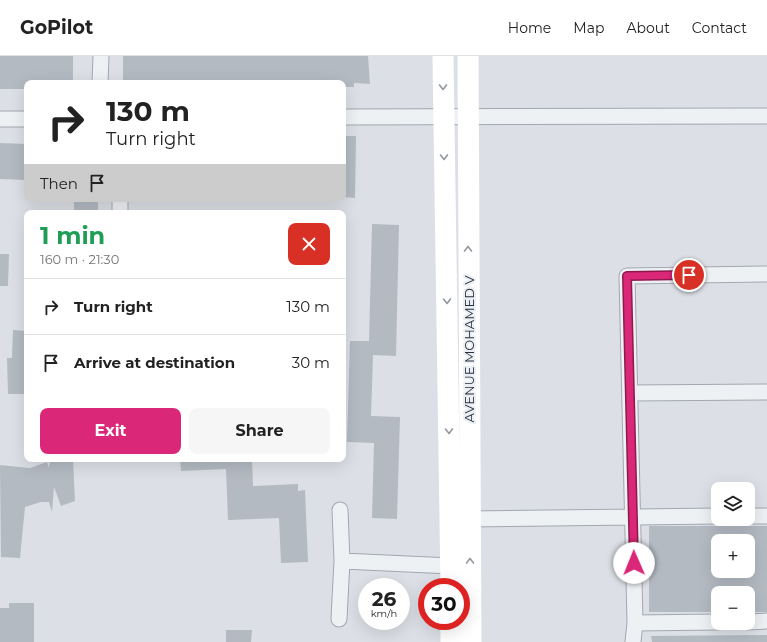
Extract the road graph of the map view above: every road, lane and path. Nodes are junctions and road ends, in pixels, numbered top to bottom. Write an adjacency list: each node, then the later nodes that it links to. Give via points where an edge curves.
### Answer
1 (101, 56): 4 (street)
2 (443, 56): 8 (street, AVENUE MOHAMED V, one-way to 8)
3 (468, 56): 5 (street, AVENUE MOHAMED V)
4 (100, 80)
5 (468, 116): 6 (street); 8 (street); 19 (street, AVENUE MOHAMED V, one-way to 5)
6 (767, 116)
7 (346, 117): 8 (street)
8 (444, 118): 21 (street, AVENUE MOHAMED V, one-way to 21)
9 (0, 119): 10 (street)
10 (24, 119)
11 (767, 274): 13 (street, via 627,276)
12 (767, 392): 13 (street)
13 (630, 393): 18 (street)
14 (340, 510): 20 (street)
15 (711, 516): 18 (street)
16 (755, 516): 17 (street)
17 (767, 516)
18 (633, 517): 19 (street); 27 (street)
19 (470, 519): 30 (street, AVENUE MOHAMED V, one-way to 19)
20 (342, 561): 21 (street); 23 (street)
21 (451, 566): 22 (street, AVENUE MOHAMED V)
22 (451, 578)
23 (339, 619)
24 (767, 621): 26 (street)
25 (711, 622): 27 (street)
26 (755, 622)
27 (635, 623): 31 (street)
28 (451, 630): 29 (street)
29 (451, 642)
30 (471, 642)
31 (633, 642)

